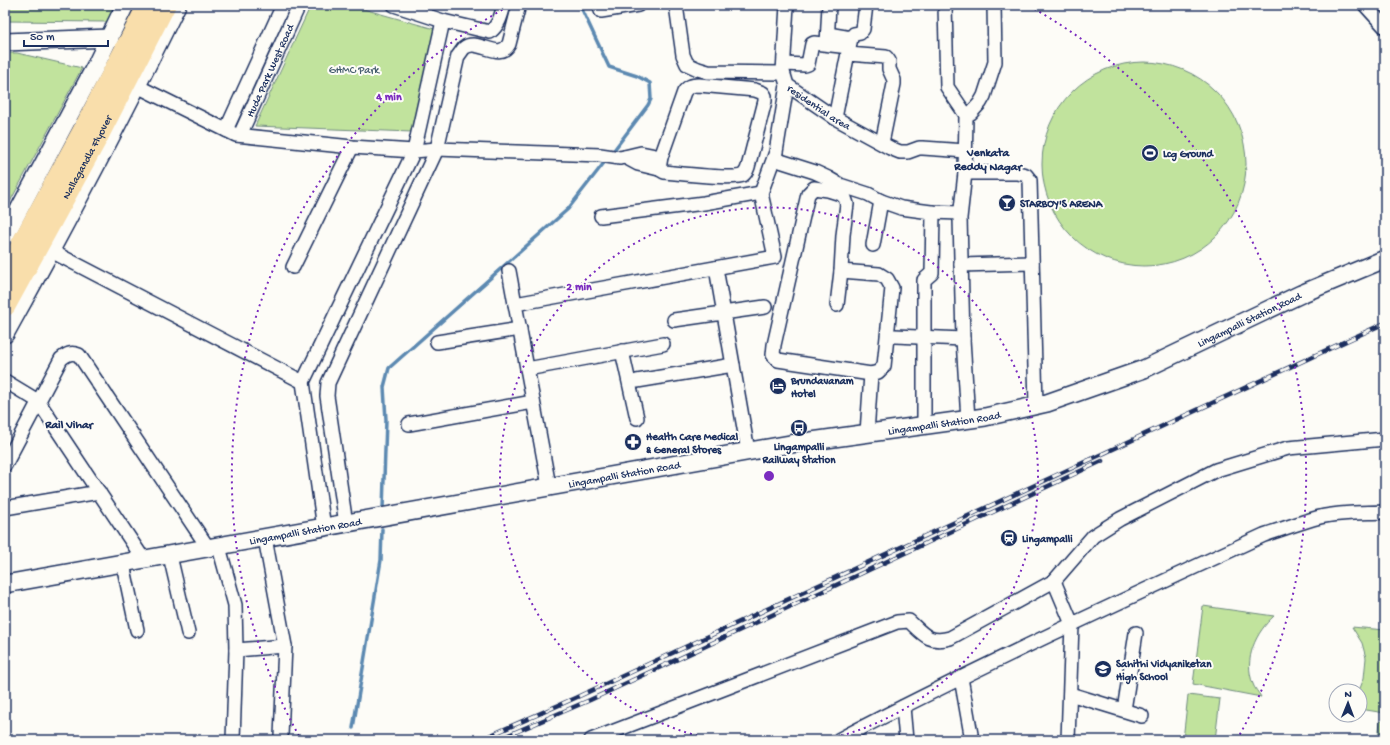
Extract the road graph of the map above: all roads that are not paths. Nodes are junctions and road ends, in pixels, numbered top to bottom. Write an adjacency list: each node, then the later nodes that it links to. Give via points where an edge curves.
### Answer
1 (125, 5): 21 (street)
2 (148, 5): 54 (main road, Nallagandla Flyover)
3 (165, 5): 57 (main road, Nallagandla Flyover)
4 (177, 5): 26 (street)
5 (283, 5): 29 (street, Huda Park West Road)
6 (299, 5): 30 (street, Huda Park West Road)
7 (394, 5): 19 (street)
8 (504, 5): 19 (street, via 496,28 490,32)
9 (519, 5): 33 (street, via 507,48 498,51 470,46 464,48 458,56)
10 (638, 5): 18 (street)
11 (676, 5): 25 (street, residential area, via 683,55 687,64 708,72)
12 (787, 5): 25 (street)
13 (829, 5): 22 (street)
14 (866, 5): 24 (street, via 863,29 860,33 854,34)
15 (945, 5): 27 (street, via 946,87)
16 (994, 5): 27 (street, via 995,62 984,96)
17 (1365, 5): 20 (street)
18 (601, 11)
19 (443, 21): 34 (street)
20 (1385, 27)
21 (110, 38): 23 (street); 44 (street)
22 (827, 39): 24 (street); 25 (street, via 812,44 808,64)
23 (5, 42)
24 (849, 46): 28 (street); 31 (street, via 889,59 894,84)
25 (785, 74): 28 (street, residential area); 36 (street)
26 (137, 86): 29 (street); 46 (street)
27 (966, 115): 35 (street)
28 (835, 118): 31 (street, residential area)
29 (226, 130): 30 (street)
30 (240, 135): 32 (street)
31 (882, 143): 35 (street, residential area, via 904,152 919,148)
32 (352, 147): 34 (street); 50 (street)
33 (436, 149): 34 (street); 37 (street, via 622,158 641,153); 90 (street, via 328,383 327,396)
34 (414, 151): 74 (street)
35 (966, 152): 38 (street)
36 (774, 159): 39 (street); 40 (street, via 815,172)
37 (660, 163): 37 (street, via 687,88 699,85 755,90 765,96 748,167 742,176 664,172)
38 (965, 173): 42 (street); 48 (street, via 1018,173 1026,175 1030,180)
39 (761, 193): 43 (street); 51 (street, via 775,257)
40 (881, 201): 41 (street, via 901,208); 45 (street)
41 (933, 212): 42 (street); 64 (street, via 932,273 924,280)
42 (960, 213): 49 (street)
43 (601, 216)
44 (5, 236)
45 (873, 245)
46 (51, 252): 62 (street); 74 (street)
47 (1385, 259): 77 (street, Lingampalli Station Road, via 1301,294 1144,369)
48 (1032, 263): 49 (street); 77 (street)
49 (961, 265): 65 (street)
50 (293, 267)
51 (716, 268): 55 (street); 59 (street)
52 (509, 271): 55 (street)
53 (841, 271): 56 (street); 71 (street, via 878,274 887,279 892,288 884,366 878,372); 71 (street, via 847,204 841,194 814,188 808,194 774,355 778,360)
54 (5, 275)
55 (515, 304): 61 (street)
56 (837, 305)
57 (5, 306)
58 (765, 307): 59 (street)
59 (724, 313): 60 (street); 69 (street)
60 (674, 320)
61 (520, 329): 66 (street); 70 (street)
62 (5, 334)
63 (895, 336): 64 (street)
64 (924, 338): 65 (street); 81 (street)
65 (963, 339): 79 (street)
66 (437, 342)
67 (663, 344): 68 (street)
68 (622, 351): 70 (street); 78 (street)
69 (733, 365): 73 (street); 84 (street)
70 (527, 369): 76 (street)
71 (870, 374): 82 (street)
72 (5, 381): 75 (street)
73 (637, 381)
74 (304, 382): 91 (street)
75 (38, 400): 85 (street); 87 (street); 93 (street, via 61,360 67,354 79,355)
76 (533, 402): 80 (street); 86 (street)
77 (1036, 405): 79 (street, Lingampalli Station Road)
78 (637, 418)
79 (968, 420): 81 (street, Lingampalli Station Road)
80 (409, 424)
81 (924, 426): 82 (street, Lingampalli Station Road)
82 (867, 433): 84 (street, Lingampalli Station Road)
83 (1385, 439): 97 (street, via 1288,448 1216,470 1120,519 1093,536)
84 (748, 451): 86 (street, Lingampalli Station Road)
85 (5, 465)
86 (549, 486): 90 (street, Lingampalli Station Road)
87 (99, 492): 88 (street); 95 (street)
88 (5, 508)
89 (1385, 512): 99 (street, via 1322,517 1264,535)
90 (346, 524): 91 (street, Lingampalli Station Road)
91 (324, 528): 92 (street, Lingampalli Station Road)
92 (265, 538): 93 (street, Lingampalli Station Road); 103 (street)
93 (214, 548): 94 (street, Lingampalli Station Road); 104 (street, via 235,606)
94 (170, 556): 95 (street, Lingampalli Station Road); 101 (street)
95 (144, 560): 96 (street, Lingampalli Station Road)
96 (123, 564): 98 (street, Lingampalli Station Road); 100 (street)
97 (1054, 581): 99 (street); 112 (street, via 950,638 941,641 929,639 909,622 896,622)
98 (5, 584)
99 (1072, 624): 105 (street); 106 (street)
100 (137, 630)
101 (188, 633)
102 (1136, 633): 108 (street)
103 (285, 646): 104 (street); 110 (street)
104 (236, 650): 111 (street)
105 (961, 678): 107 (street); 115 (street)
106 (1070, 694): 108 (street); 116 (street)
107 (903, 706): 113 (street); 114 (street)
108 (1124, 710): 109 (street)
109 (1142, 716)
110 (281, 736)
111 (233, 740)
112 (591, 740)
113 (838, 740)
114 (906, 740)
115 (972, 740)
116 (1068, 740)

